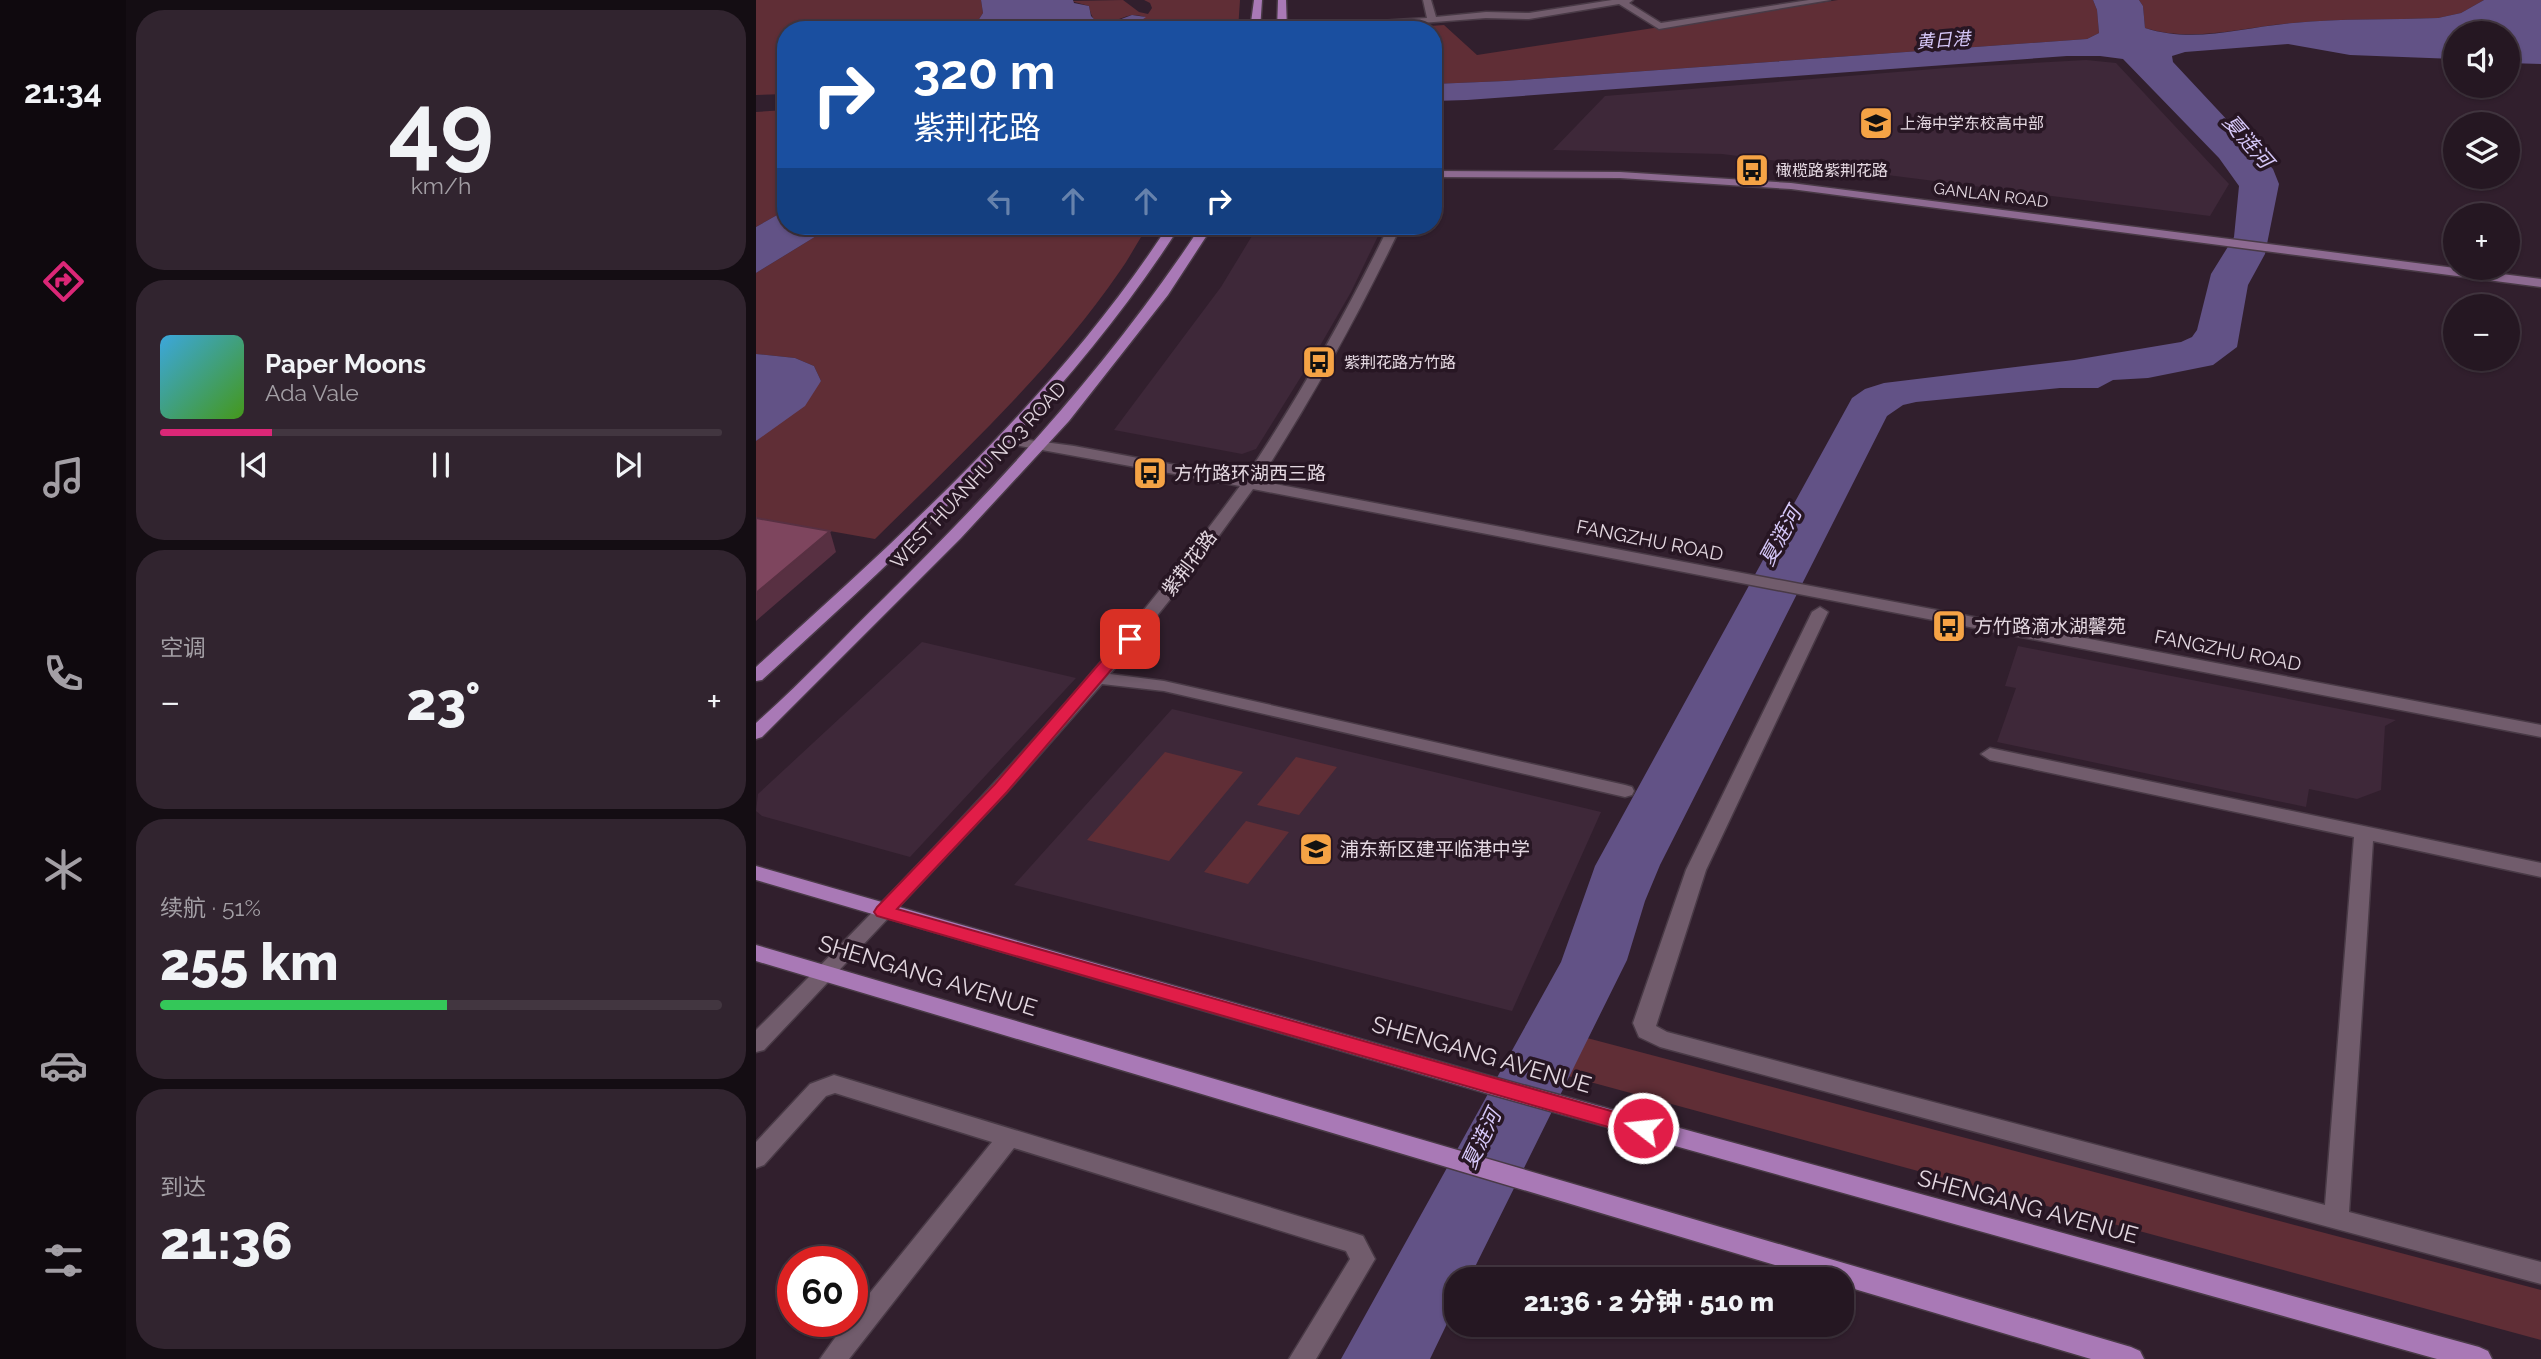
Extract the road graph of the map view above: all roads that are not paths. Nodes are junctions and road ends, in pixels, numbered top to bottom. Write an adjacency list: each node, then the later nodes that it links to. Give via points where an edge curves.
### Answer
1 (1258, 0): 7 (main road)
2 (1282, 0): 8 (main road)
3 (1427, 0): 6 (street)
4 (1622, 0): 5 (street, via 1658,26); 6 (street, via 1545,13 1525,21)
5 (1826, 0)
6 (1432, 20): 9 (street)
7 (1256, 21)
8 (1283, 21)
9 (1417, 21)
10 (1442, 165): 15 (main road, GANLAN ROAD, via 1625,166 1751,173 1862,184)
11 (1442, 174): 15 (main road, GANLAN ROAD, via 1730,180)
12 (1168, 235): 21 (main road, WEST HUANHU NO.3 ROAD, via 1106,321)
13 (1201, 235): 22 (main road, WEST HUANHU NO.3 ROAD, via 1150,310)
14 (1391, 235): 23 (street, 紫荆花路, via 1327,363)
15 (2229, 237): 16 (main road, GANLAN ROAD)
16 (2271, 242): 17 (main road, GANLAN ROAD); 20 (main road, GANLAN ROAD)
17 (2443, 260)
18 (2520, 269): 19 (main road)
19 (2541, 272)
20 (2541, 283)
21 (1004, 439): 22 (street, FANGZHU ROAD); 25 (main road, WEST HUANHU NO.3 ROAD, via 866,577)
22 (1040, 445): 23 (street, FANGZHU ROAD); 28 (main road, WEST HUANHU NO.3 ROAD)
23 (1249, 484): 24 (street, FANGZHU ROAD, via 1739,579); 26 (street, 紫荆花路)
24 (1818, 603): 27 (street, FANGZHU ROAD); 40 (street, via 1696,870 1644,1023 1647,1031 1660,1039)
25 (756, 676)
26 (1098, 678): 30 (street, via 1164,686); 34 (street, 紫荆花路)
27 (2541, 730)
28 (756, 733)
29 (1990, 754): 31 (street)
30 (1625, 791)
31 (2364, 833): 32 (street); 40 (street)
32 (2541, 870)
33 (756, 873): 34 (main road, SHENGANG AVENUE)
34 (884, 912): 36 (street, 紫荆花路); 45 (main road, SHENGANG AVENUE, via 1562,1106)
35 (756, 953): 36 (main road, SHENGANG AVENUE)
36 (826, 974): 37 (street, 紫荆花路); 44 (main road, SHENGANG AVENUE)
37 (756, 1044)
38 (1009, 1138): 39 (street, via 834,1084 818,1090); 42 (street); 43 (street, via 1354,1243 1363,1259)
39 (756, 1158)
40 (2336, 1218): 41 (street)
41 (2541, 1273)
42 (833, 1359)
43 (1302, 1359)
44 (2131, 1359)
45 (2479, 1359)

